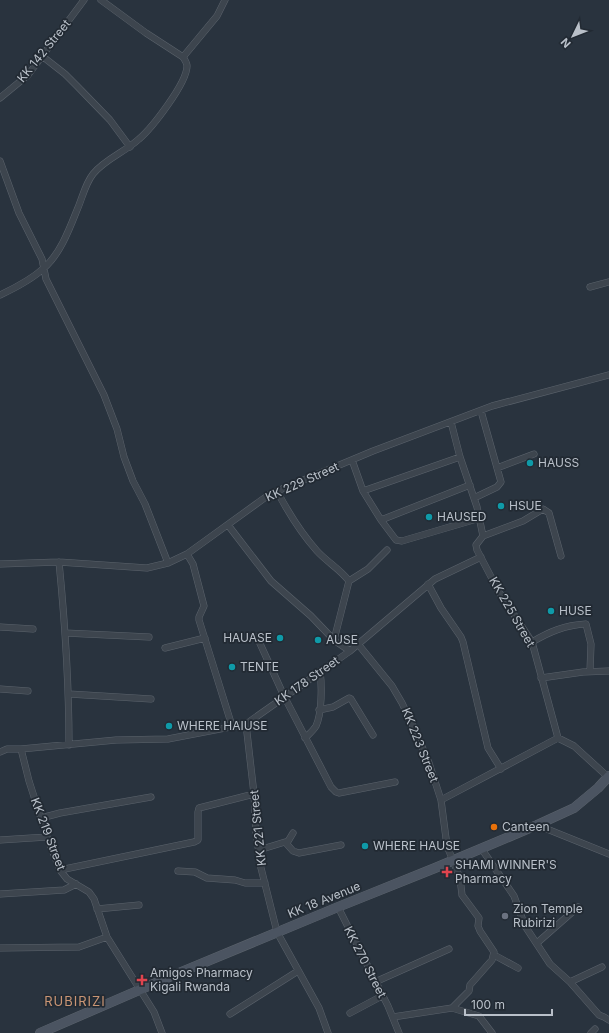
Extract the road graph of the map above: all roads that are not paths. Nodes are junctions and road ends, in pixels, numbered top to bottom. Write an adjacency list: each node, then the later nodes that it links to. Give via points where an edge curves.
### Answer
1 (84, 0): 4 (street, KK 142 Street)
2 (101, 0): 5 (street)
3 (225, 0): 5 (street, via 217,16)
4 (42, 56): 6 (street, KK 142 Street, via 28,75); 7 (street, via 78,86 110,120)
5 (183, 58): 7 (street, via 187,67 178,89 159,118)
6 (0, 98)
7 (130, 147): 9 (street, via 93,174 59,249)
8 (0, 162): 9 (street, via 19,213)
9 (45, 267): 12 (street); 33 (street, via 46,279 104,395 133,481 145,504)
10 (609, 282): 11 (street)
11 (590, 287)
12 (0, 296)
13 (609, 375): 14 (street, KK 229 Street)
14 (480, 411): 15 (street, KK 229 Street); 19 (street)
15 (451, 422): 17 (street, KK 225 Street); 18 (street, KK 229 Street)
16 (534, 454): 19 (street)
17 (460, 457): 20 (street, KK 225 Street); 21 (street)
18 (352, 460): 21 (street); 22 (street, KK 229 Street)
19 (497, 468): 23 (street, via 500,485)
20 (470, 485): 23 (street, KK 225 Street); 25 (street)
21 (363, 490): 25 (street)
22 (277, 491): 26 (street, KK 229 Street); 35 (street, via 291,517 311,544)
23 (474, 498): 24 (street, KK 225 Street)
24 (480, 518): 25 (street, via 399,541); 27 (street, KK 225 Street)
25 (381, 520)
26 (228, 525): 29 (street, KK 229 Street); 43 (street, via 271,581)
27 (482, 536): 30 (street, via 543,509 549,513); 31 (street, KK 225 Street, via 476,545)
28 (387, 550): 35 (street, via 368,569)
29 (186, 554): 33 (street, KK 229 Street); 42 (street, via 193,564 204,606 199,620)
30 (561, 556)
31 (481, 558): 36 (street, KK 178 Street); 44 (street, KK 225 Street)
32 (59, 562): 33 (street, KK 229 Street, via 147,568); 34 (street, KK 229 Street); 39 (street)
33 (168, 563)
34 (0, 564)
35 (349, 581): 43 (street)
36 (428, 584): 45 (street, KK 178 Street); 67 (street, via 463,642 488,748)
37 (0, 627): 38 (street)
38 (33, 629)
39 (65, 633): 40 (street); 54 (street)
40 (149, 637)
41 (257, 637): 55 (street)
42 (205, 638): 46 (street); 59 (street)
43 (334, 640): 47 (street)
44 (532, 642): 49 (street, via 556,629 586,624 591,644); 51 (street, KK 225 Street)
45 (358, 644): 47 (street, KK 178 Street); 72 (street, KK 223 Street, via 392,686 402,703 429,764)
46 (164, 648)
47 (350, 651): 48 (street, KK 178 Street)
48 (320, 671): 55 (street, KK 178 Street); 57 (street, via 322,683)
49 (590, 671): 50 (street); 51 (street)
50 (609, 671)
51 (541, 678): 62 (street, KK 225 Street)
52 (0, 689): 53 (street)
53 (28, 691)
54 (69, 694): 56 (street); 63 (street)
55 (284, 696): 58 (street, KK 178 Street); 61 (street)
56 (151, 699)
57 (319, 710): 60 (street, via 333,707 349,698); 61 (street, via 317,724)
58 (246, 724): 59 (street, KK 178 Street); 70 (street, KK 221 Street)
59 (232, 726): 63 (street, KK 178 Street, via 168,739 116,740)
60 (373, 735)
61 (305, 738): 69 (street, via 336,792)
62 (558, 738): 67 (street); 68 (street, via 574,746)
63 (69, 745): 65 (street, KK 178 Street)
64 (3, 748): 65 (street, KK 178 Street); 66 (street, KK 178 Street)
65 (21, 749): 73 (street, KK 219 Street)
66 (0, 752)
67 (501, 769): 72 (street)
68 (609, 777): 74 (main road, KK 18 Avenue, via 574,808)
69 (395, 782)
70 (254, 794): 81 (street, KK 221 Street); 84 (street, via 199,808 198,840 194,842)
71 (151, 797): 73 (street)
72 (441, 800): 83 (street, KK 223 Street, via 447,846)
73 (41, 818): 76 (street, KK 219 Street)
74 (537, 825): 80 (main road, KK 18 Avenue); 82 (street)
75 (293, 833): 78 (street)
76 (47, 837): 77 (street); 84 (street, KK 219 Street)
77 (0, 840)
78 (287, 843): 79 (street, via 293,851 299,853); 81 (street)
79 (340, 845)
80 (480, 848): 83 (main road, KK 18 Avenue); 95 (street, via 514,896 525,926)
81 (259, 850): 86 (street, KK 221 Street)
82 (609, 854)
83 (453, 860): 90 (main road, KK 18 Avenue); 98 (street, KK 223 Street, via 460,878 462,895 480,918 478,926)
84 (60, 870): 87 (street, KK 219 Street, via 66,879)
85 (178, 871): 86 (street, via 195,872 207,878 245,883)
86 (265, 882): 93 (street, KK 221 Street)
87 (76, 884): 88 (street, via 64,890); 92 (street, KK 219 Street, via 89,892)
88 (0, 894)
89 (139, 905): 92 (street)
90 (338, 907): 93 (main road, KK 18 Avenue); 102 (street, KK 270 Street)
91 (578, 907): 95 (street)
92 (98, 909): 94 (street, KK 219 Street)
93 (277, 932): 101 (street, KK 221 Street); 104 (main road, KK 18 Avenue)
94 (107, 937): 96 (street, via 79,947); 104 (street, KK 219 Street)
95 (537, 943): 103 (street, via 550,964)
96 (0, 948)
97 (449, 948): 102 (street)
98 (494, 955): 100 (street); 106 (street, via 470,985 469,991)
99 (602, 967): 103 (street)
100 (518, 968)
101 (298, 971): 108 (street); 113 (street, KK 221 Street, via 319,1008)
102 (375, 982): 105 (street, KK 270 Street)
103 (570, 982): 110 (street, via 599,1015)
104 (140, 990): 111 (main road, KK 18 Avenue); 112 (street, KK 219 Street, via 154,1012)
105 (382, 996): 107 (street); 109 (street, KK 270 Street)
106 (452, 1008): 109 (street); 115 (street, via 479,1016)
107 (350, 1013)
108 (230, 1014)
109 (393, 1017): 114 (street, KK 270 Street)
110 (607, 1017)
111 (40, 1033)
112 (162, 1033)
113 (328, 1033)
114 (399, 1033)
115 (492, 1033)

